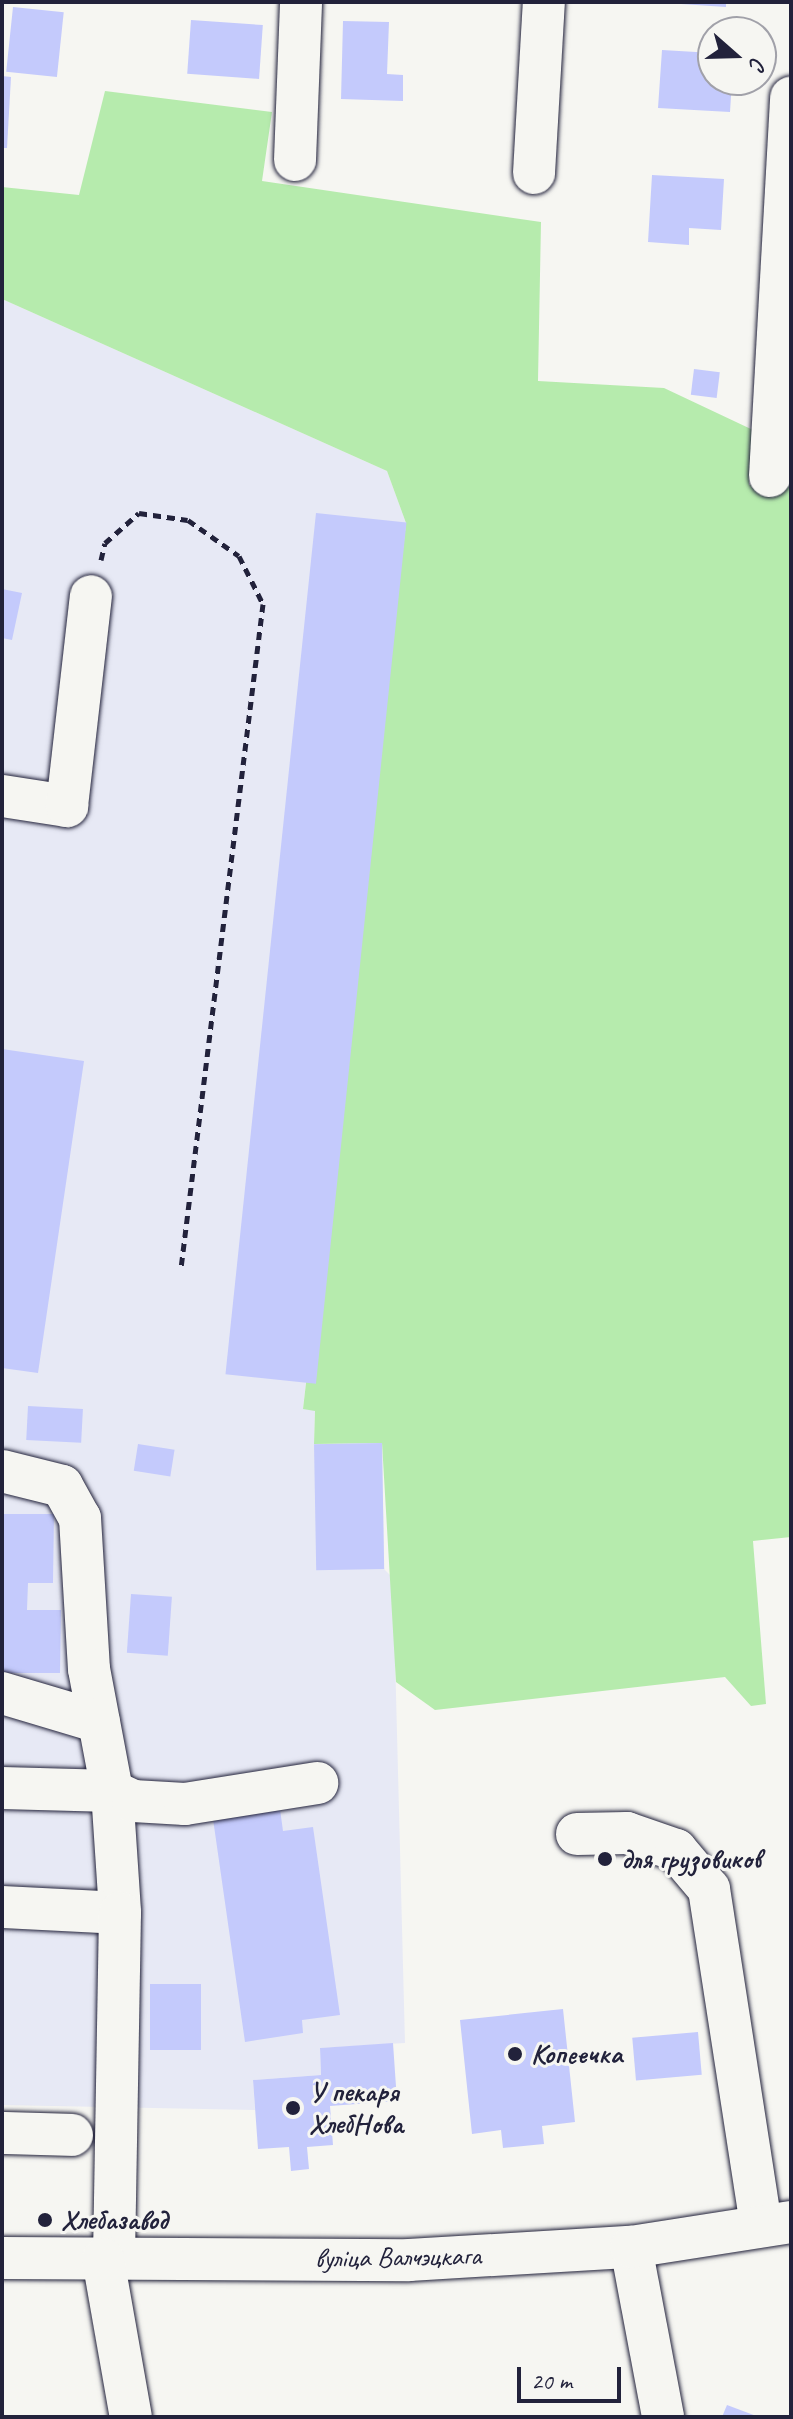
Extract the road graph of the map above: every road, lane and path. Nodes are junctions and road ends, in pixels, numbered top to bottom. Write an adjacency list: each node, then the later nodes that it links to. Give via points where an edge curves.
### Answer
1 (301, 2): 4 (street)
2 (544, 2): 5 (street)
3 (791, 98): 6 (street)
4 (295, 160)
5 (534, 173)
6 (770, 476)
7 (91, 596): 8 (street, via 67,806); 9 (path, via 105,543 139,513 188,520 239,556 263,604)
8 (2, 796)
9 (181, 1268)
10 (2, 1471): 12 (street, via 62,1486 80,1518)
11 (2, 1693): 12 (street)
12 (99, 1722): 15 (street)
13 (317, 1783): 15 (street, via 185,1804 133,1801)
14 (2, 1788): 15 (street)
15 (112, 1791): 18 (street)
16 (577, 1834): 21 (street, via 627,1833 676,1850 709,1889)
17 (2, 1907): 18 (street)
18 (120, 1913): 24 (street)
19 (2, 2133): 20 (street)
20 (72, 2135)
21 (776, 2224): 22 (street, вуліца Валчэцкага)
22 (631, 2247): 24 (street, вуліца Валчэцкага, via 409,2260); 26 (street)
23 (2, 2258): 24 (street, вуліца Валчэцкага)
24 (108, 2259): 25 (street)
25 (131, 2417)
26 (663, 2417)

